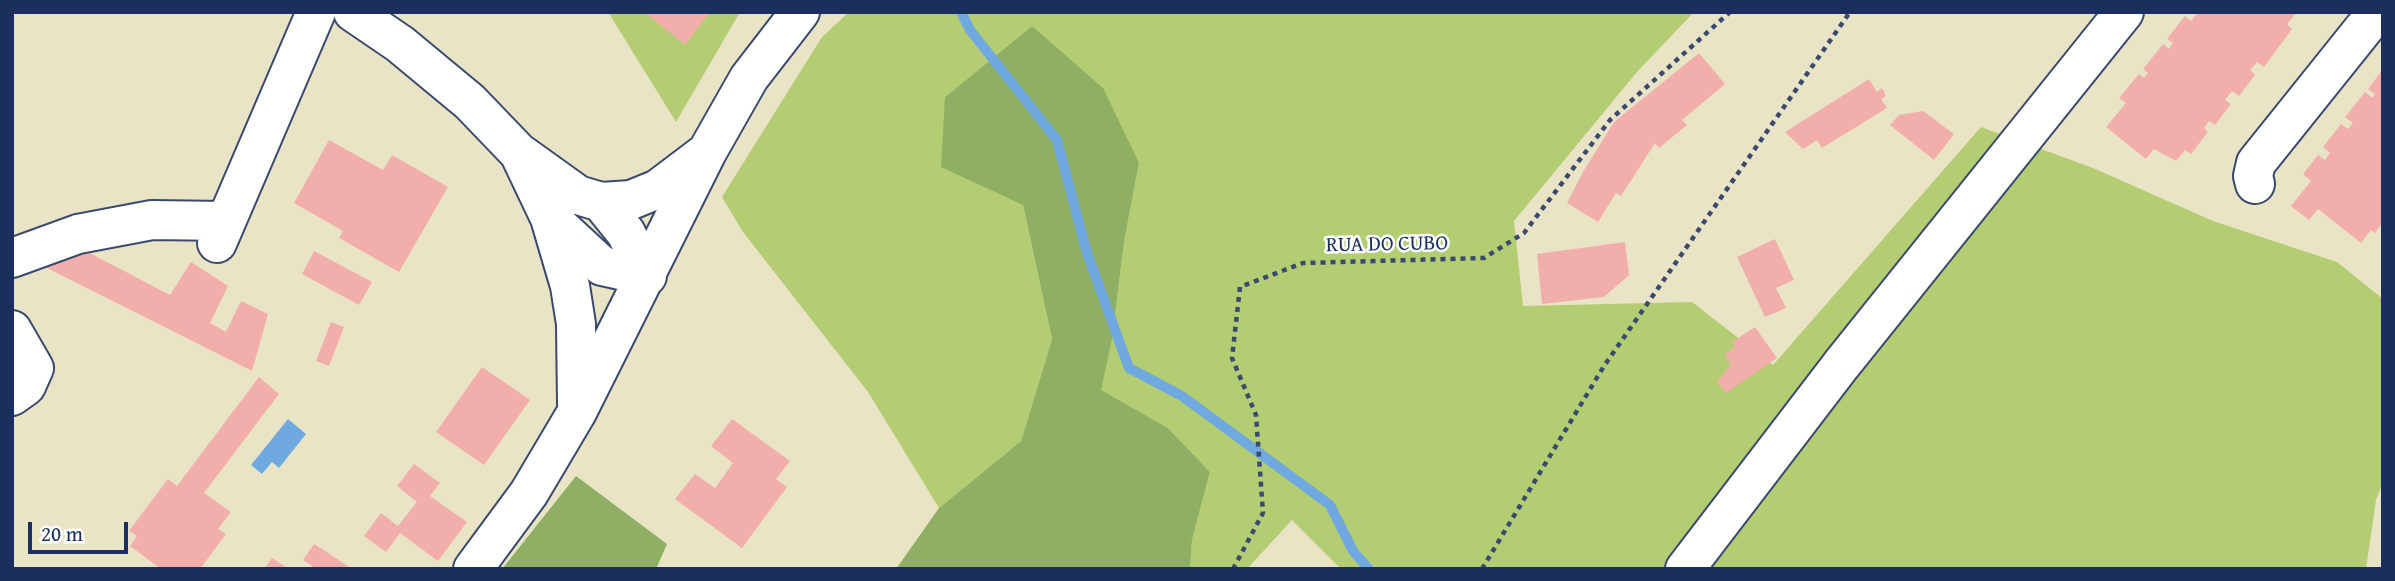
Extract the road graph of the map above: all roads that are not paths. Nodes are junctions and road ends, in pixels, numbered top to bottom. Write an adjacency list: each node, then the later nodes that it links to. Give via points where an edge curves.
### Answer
1 (316, 12): 11 (street, via 221,232 152,220 78,234)
2 (353, 12): 6 (street, via 470,102)
3 (800, 12): 7 (street, via 749,78)
4 (2124, 12): 17 (street, via 1841,365)
5 (2377, 12): 8 (street, via 2256,163)
6 (518, 152): 9 (street, via 579,195); 10 (street)
7 (707, 152): 9 (street, via 658,189 631,200); 12 (street)
8 (2255, 184)
9 (601, 202): 12 (street, via 626,233)
10 (550, 218): 12 (street, via 602,266); 15 (street, via 576,324)
11 (12, 258)
12 (647, 276): 15 (street)
13 (12, 330): 14 (street, via 34,368 26,386)
14 (12, 396)
15 (577, 412): 16 (street, via 529,493)
16 (473, 569)
17 (1685, 569)

